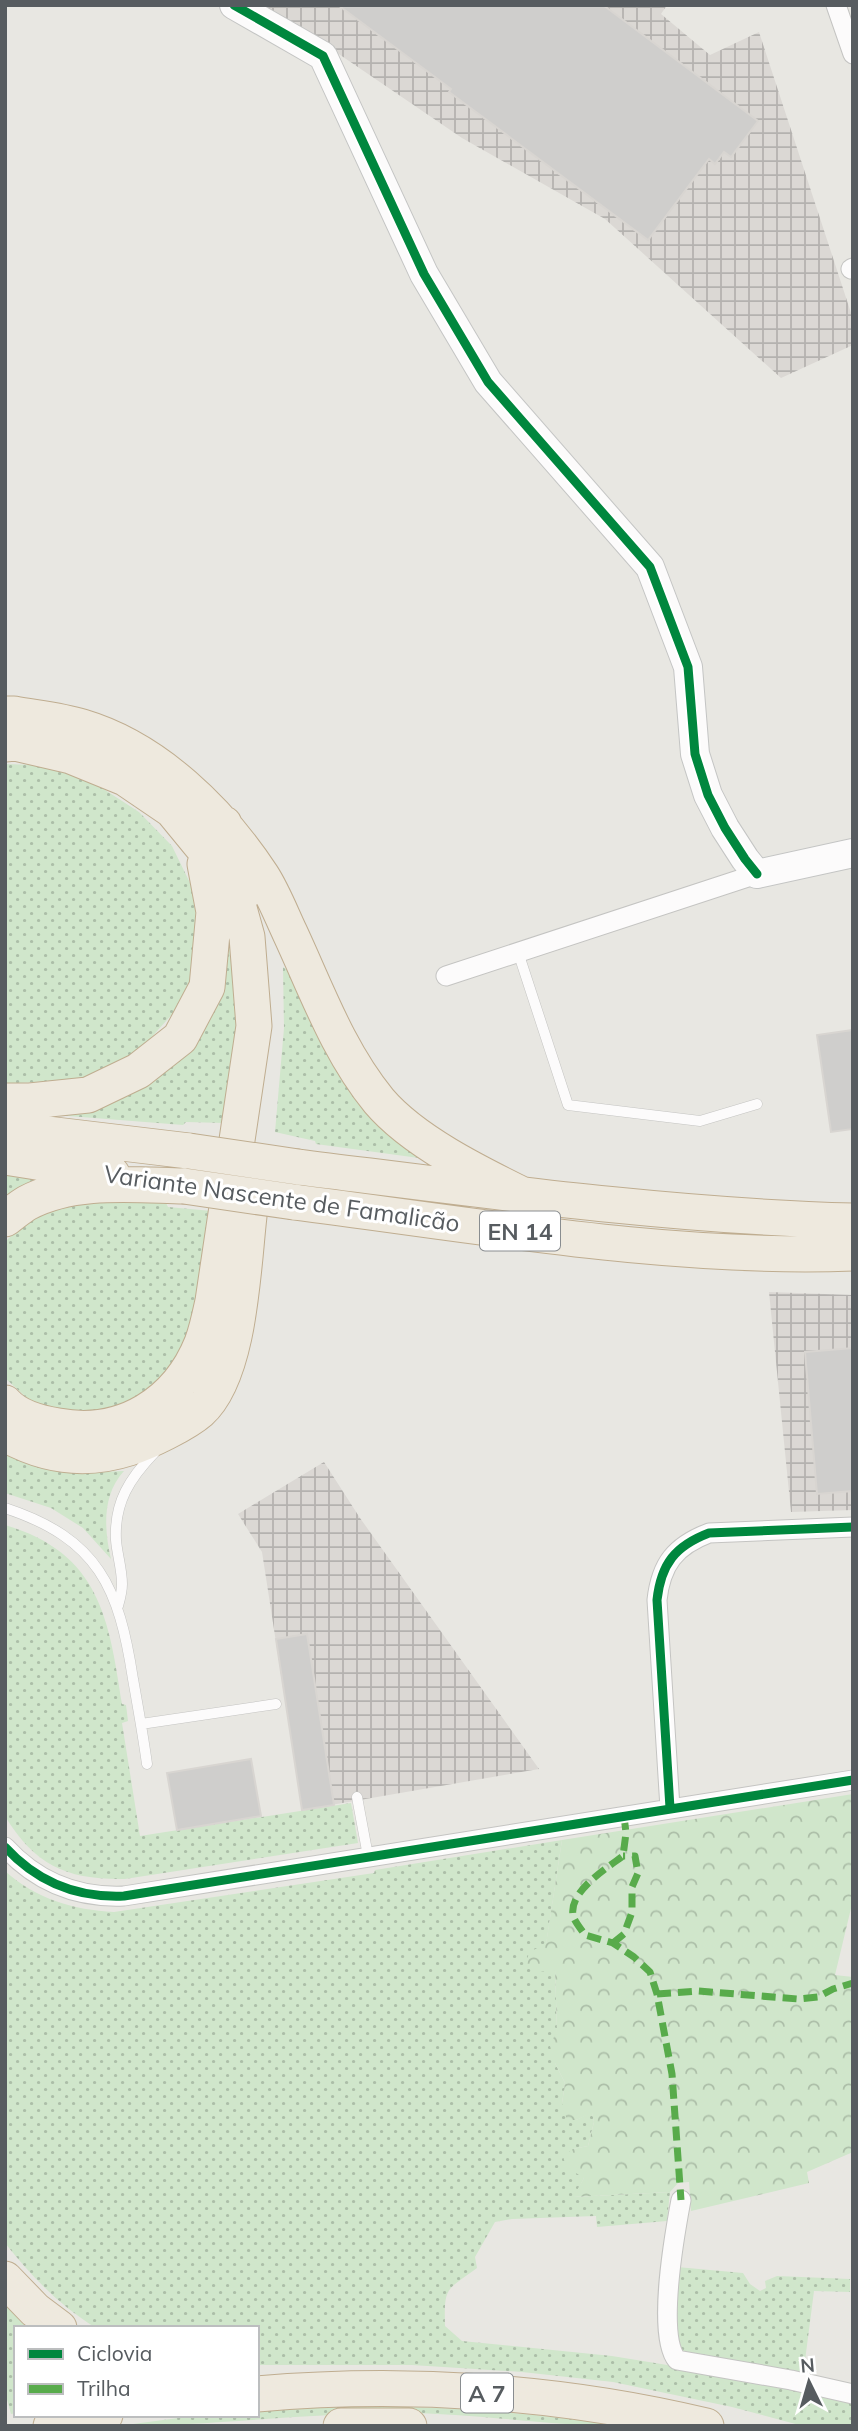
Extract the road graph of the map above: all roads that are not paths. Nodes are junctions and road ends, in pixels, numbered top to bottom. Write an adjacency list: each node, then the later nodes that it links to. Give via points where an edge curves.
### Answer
1 (234, 5): 8 (street, via 323,56 424,274 488,382 650,567 688,667 695,754 708,796)
2 (836, 5): 3 (street)
3 (853, 54)
4 (5, 714): 6 (highway, via 82,727 138,751 198,797)
5 (5, 744): 6 (highway, via 71,756 125,778)
6 (212, 834): 11 (highway, via 208,871 214,912 207,987 180,1038 138,1071 88,1095); 16 (highway, via 263,878 346,1056 381,1102 466,1167); 24 (highway, via 218,866 237,901 247,937 254,1026 213,1301 202,1342 183,1379 153,1408 111,1427 71,1429 36,1422); 25 (highway, via 252,889 271,950 271,1033 235,1328 228,1360)
7 (853, 853): 8 (street)
8 (757, 874): 9 (street)
9 (518, 952): 10 (street); 12 (lane, via 568,1105 700,1121)
10 (446, 976)
11 (5, 1101)
12 (757, 1104)
13 (5, 1129): 16 (highway, Variante Nascente de Famalicão / EN 14, bridge)
14 (5, 1157): 15 (highway, Variante Nascente de Famalicão / EN 14)
15 (184, 1186): 18 (highway, via 106,1185 57,1192 27,1203); 21 (highway, Variante Nascente de Famalicão / EN 14, bridge, via 530,1233)
16 (525, 1196): 19 (highway, Variante Nascente de Famalicão / EN 14)
17 (853, 1213): 19 (highway)
18 (5, 1219)
19 (805, 1220): 20 (highway, Variante Nascente de Famalicão / EN 14)
20 (853, 1221)
21 (747, 1252): 22 (highway, Variante Nascente de Famalicão / EN 14); 23 (highway)
22 (853, 1252)
23 (853, 1263)
24 (5, 1403)
25 (200, 1410): 26 (highway, via 146,1442 112,1453 50,1453); 29 (lane, via 154,1452 122,1493 116,1540 122,1583)
26 (5, 1434)
27 (5, 1508): 29 (lane, via 44,1523 75,1544 103,1575)
28 (853, 1527): 35 (street, via 709,1533 693,1539 667,1563 657,1600)
29 (118, 1606): 31 (lane)
30 (276, 1704): 31 (lane)
31 (141, 1724): 32 (lane)
32 (147, 1764)
33 (853, 1780): 35 (street)
34 (357, 1797): 37 (lane)
35 (670, 1808): 37 (street)
36 (5, 1847): 37 (street, via 46,1880 106,1896 156,1892)
37 (368, 1856)
38 (681, 2200): 42 (street, via 668,2293 671,2345 677,2360)
39 (5, 2279): 40 (highway)
40 (56, 2326)
41 (259, 2393): 47 (highway, A 7, via 480,2392 579,2402)
42 (853, 2394)
43 (95, 2417): 44 (highway)
44 (51, 2426)
45 (341, 2426): 46 (highway)
46 (409, 2426)
47 (706, 2426)

